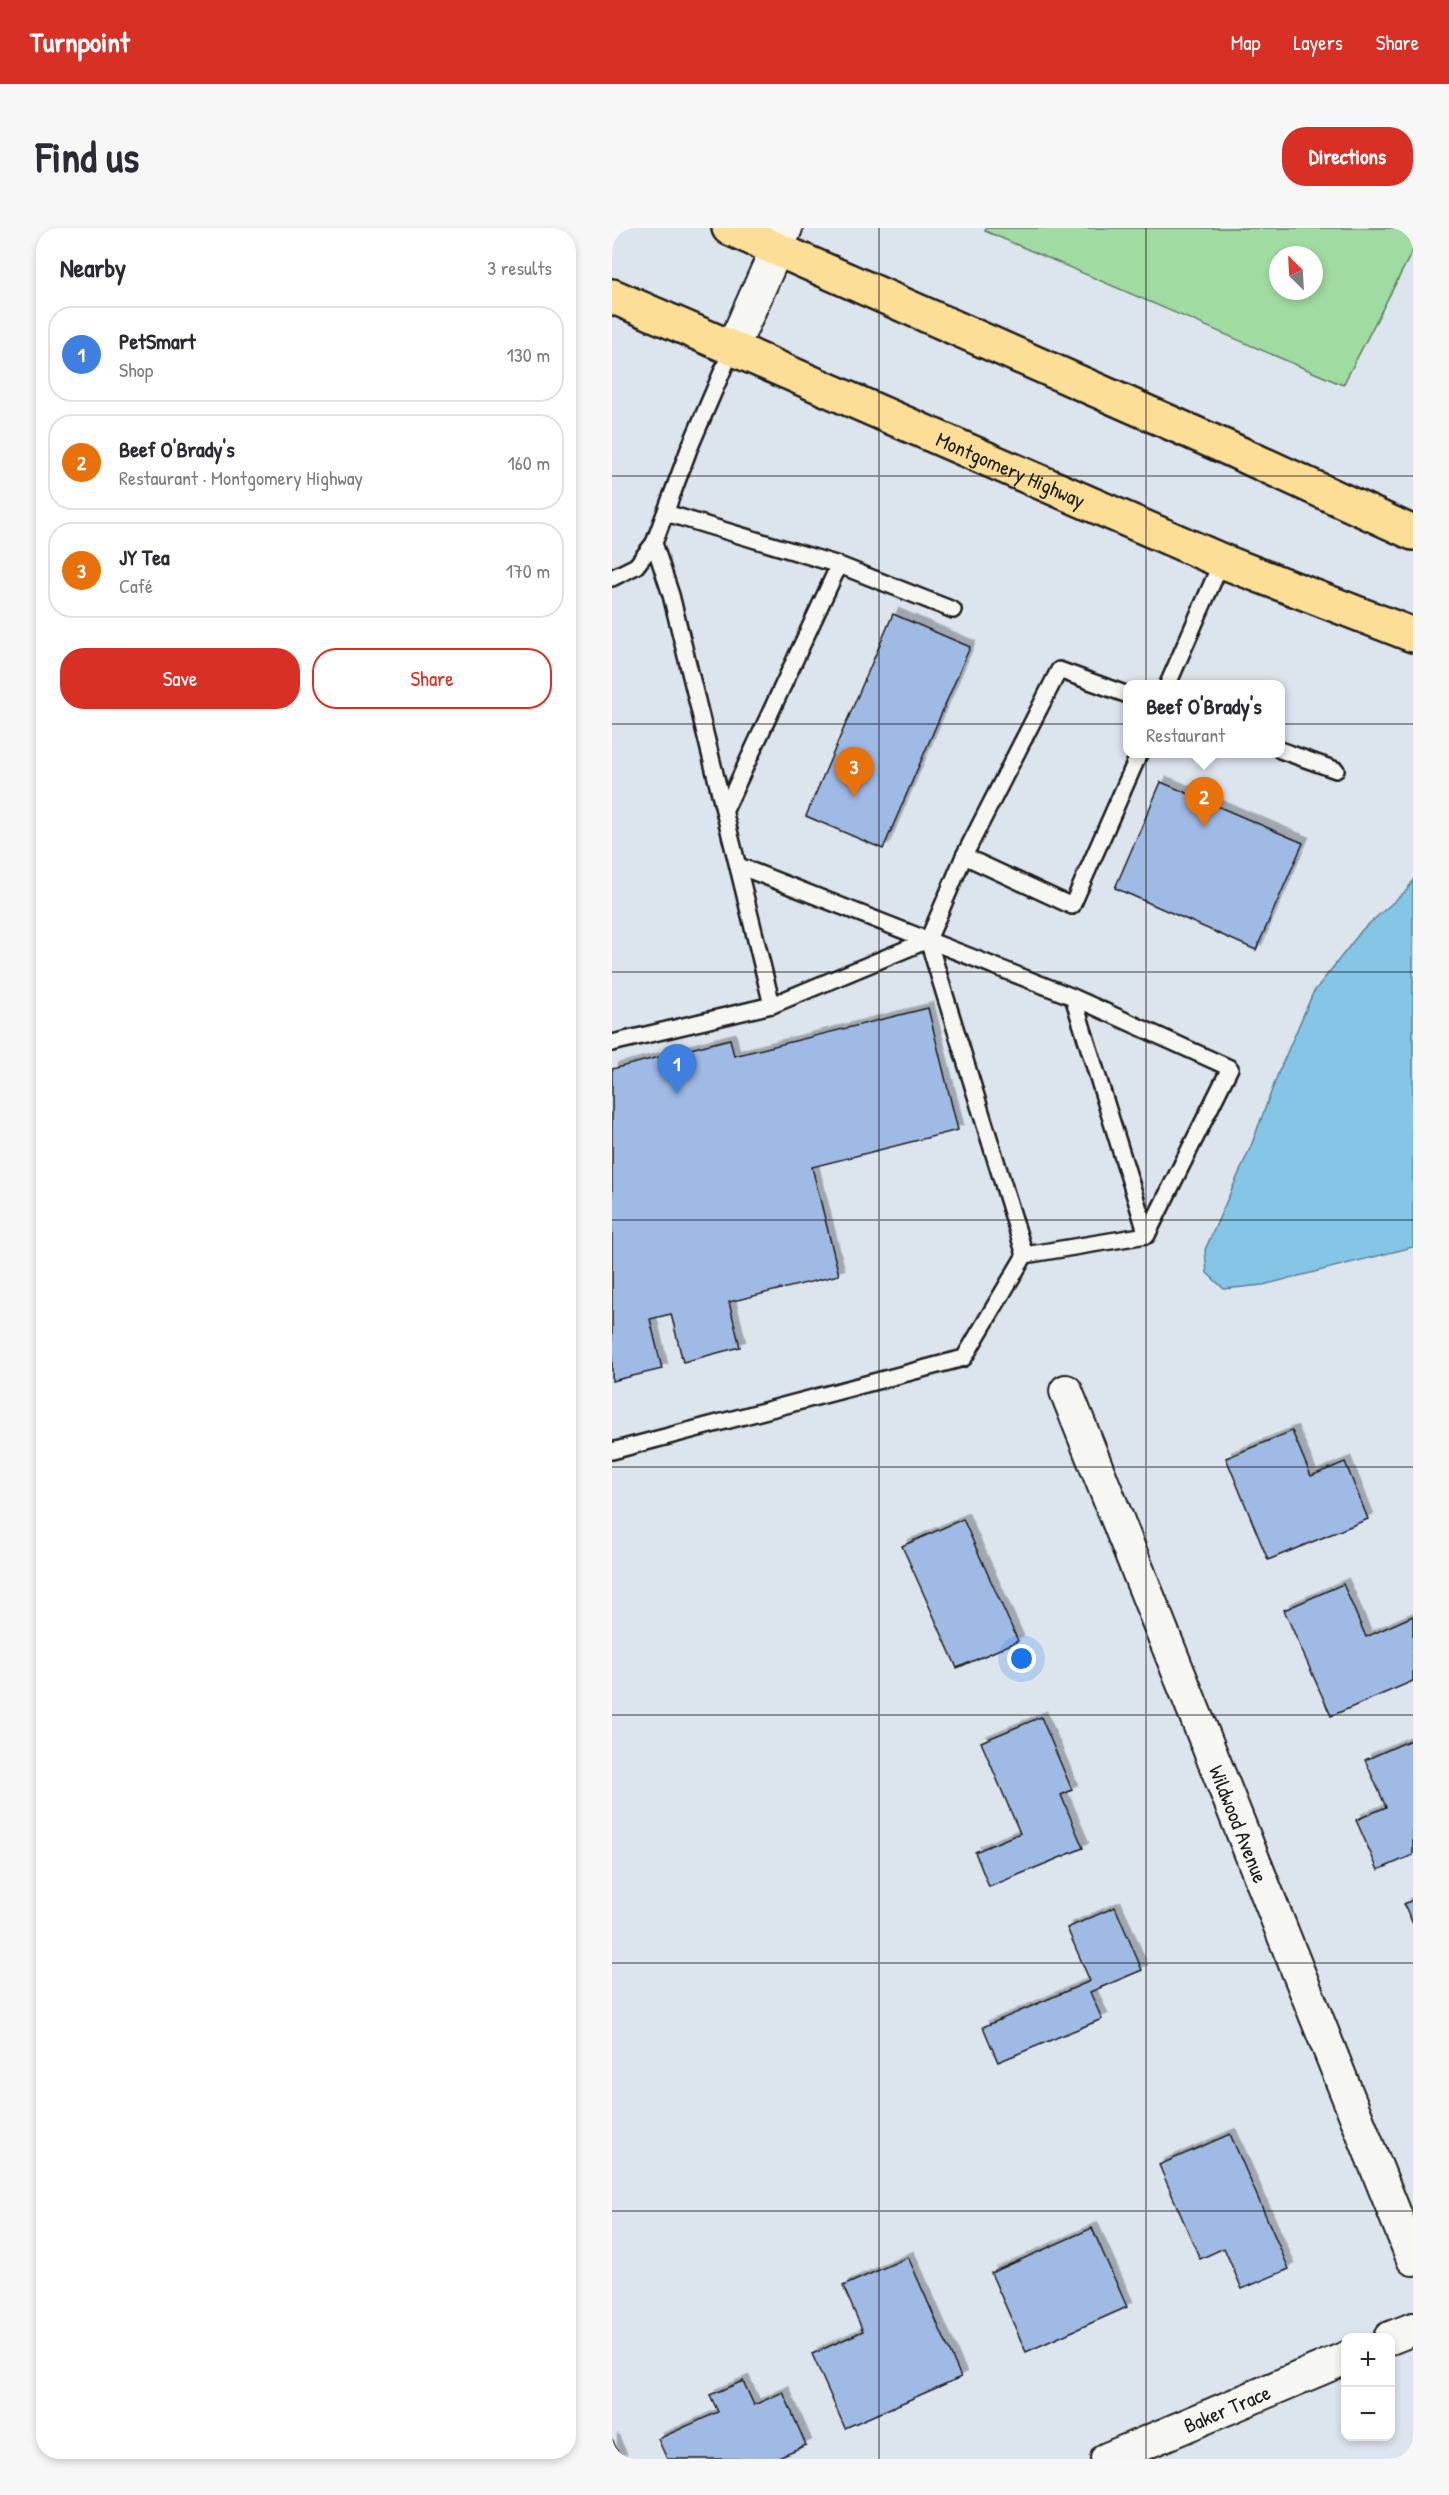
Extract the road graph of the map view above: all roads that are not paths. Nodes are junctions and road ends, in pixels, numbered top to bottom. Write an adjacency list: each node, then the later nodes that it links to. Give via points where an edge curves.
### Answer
1 (729, 228): 2 (main road)
2 (781, 238): 4 (street); 6 (main road)
3 (612, 296): 4 (main road, Montgomery Highway)
4 (732, 349): 5 (lane); 8 (main road, Montgomery Highway)
5 (666, 513): 7 (lane); 9 (lane)
6 (1413, 533)
7 (654, 543): 10 (lane, via 636,566); 18 (lane)
8 (1222, 561): 12 (main road, Montgomery Highway); 13 (lane)
9 (839, 565): 11 (lane); 18 (lane)
10 (612, 578)
11 (953, 610)
12 (1413, 635)
13 (1170, 680)
14 (1123, 692): 19 (lane, via 1059,670)
15 (1285, 751): 17 (lane)
16 (1136, 758): 19 (lane, via 1072,906)
17 (1336, 770)
18 (726, 810): 20 (lane)
19 (964, 856): 21 (lane)
20 (739, 866): 21 (lane); 23 (lane)
21 (928, 940): 22 (lane); 23 (lane); 26 (lane)
22 (1073, 998): 25 (lane); 25 (lane, via 1230,1068)
23 (772, 1005): 24 (lane)
24 (612, 1043)
25 (1147, 1235): 26 (lane)
26 (1025, 1255): 28 (lane, via 964,1358)
27 (1066, 1391): 29 (street, Wildwood Avenue)
28 (612, 1451)
29 (1413, 2259)
30 (1413, 2329): 31 (street)
31 (1395, 2336)
32 (1341, 2360): 33 (street, Baker Trace)
33 (1107, 2459)

